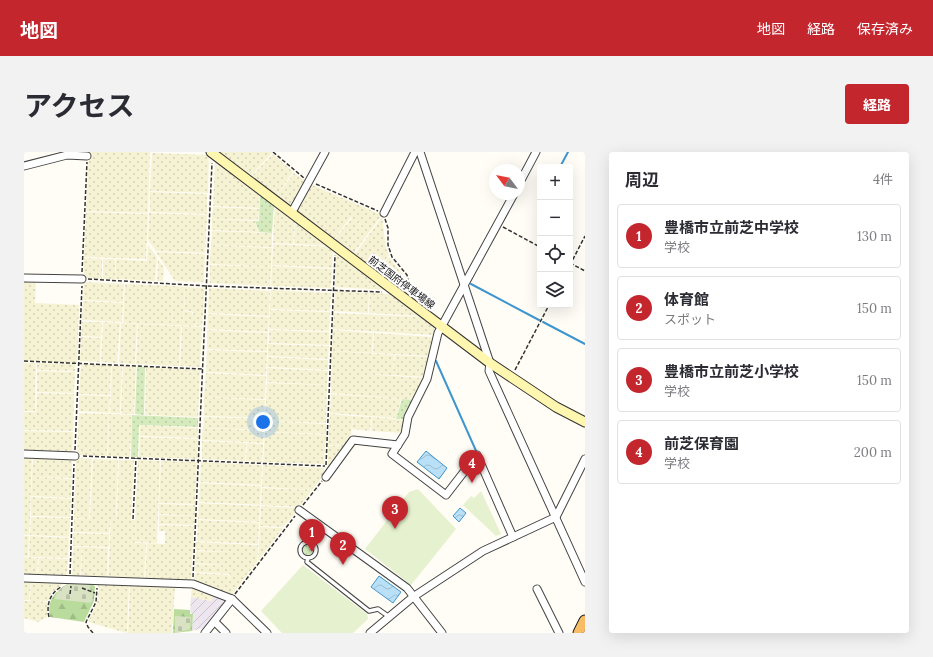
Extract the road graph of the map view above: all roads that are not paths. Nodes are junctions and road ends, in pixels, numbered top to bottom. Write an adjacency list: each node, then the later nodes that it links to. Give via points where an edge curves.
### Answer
1 (212, 152): 10 (main road, 前芝国府停車場線)
2 (326, 152): 10 (street)
3 (415, 152): 11 (street)
4 (420, 152): 14 (street)
5 (536, 152): 8 (street)
6 (87, 156): 7 (street, via 67,155)
7 (24, 166)
8 (525, 173)
9 (511, 200): 14 (street)
10 (292, 212): 15 (main road, 前芝国府停車場線)
11 (384, 213)
12 (24, 278): 13 (street)
13 (82, 279)
14 (465, 287): 15 (street); 16 (street)
15 (442, 327): 16 (main road, 前芝国府停車場線); 18 (street, via 427,379 408,417 405,434)
16 (490, 363): 17 (main road, 前芝国府停車場線, via 556,407); 24 (street, via 489,371)
17 (585, 422)
18 (398, 445): 22 (street, via 353,440); 25 (street, via 392,454 446,495 477,455)
19 (24, 454): 20 (street)
20 (75, 456)
21 (585, 460): 24 (street)
22 (326, 477)
23 (300, 510): 30 (street, via 407,588)
24 (556, 517): 25 (street); 28 (street)
25 (512, 537): 30 (street, via 482,551)
26 (308, 558): 26 (lane, via 313,556 316,550 309,543 302,545 300,551); 32 (lane, via 307,562 369,611 378,609)
27 (24, 578): 31 (street, via 193,584)
28 (585, 582)
29 (537, 589): 40 (street)
30 (413, 597): 32 (street); 39 (street)
31 (232, 598): 34 (street); 37 (street)
32 (388, 616): 38 (street)
33 (585, 621): 41 (highway)
34 (215, 622): 35 (street); 36 (street)
35 (205, 633)
36 (226, 633)
37 (267, 633)
38 (370, 633)
39 (442, 633)
40 (559, 633)
41 (579, 633)

